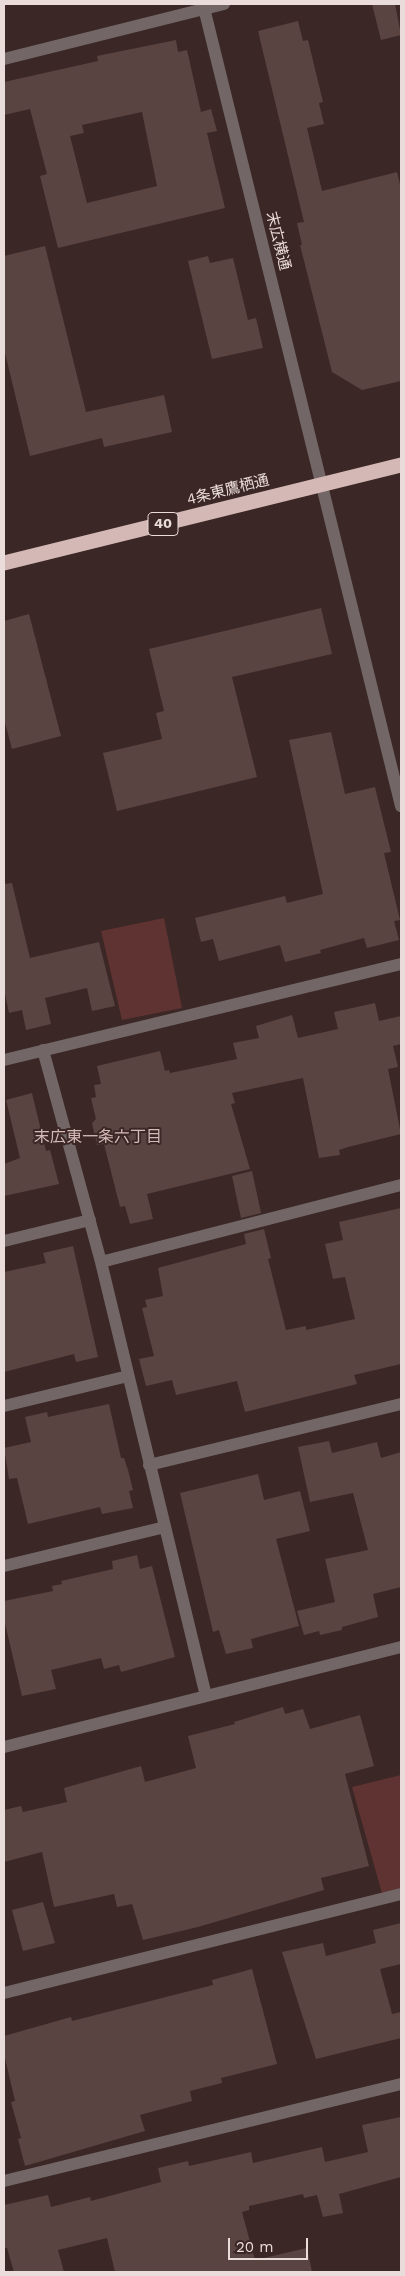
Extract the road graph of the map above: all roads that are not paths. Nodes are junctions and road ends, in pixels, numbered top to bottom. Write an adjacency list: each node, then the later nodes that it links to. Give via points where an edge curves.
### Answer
1 (224, 4): 2 (street)
2 (203, 6): 3 (street); 5 (street, 末広横通)
3 (4, 59)
4 (401, 465): 5 (highway, 4条東鷹栖通 / 40)
5 (323, 486): 6 (highway, 4条東鷹栖通 / 40); 7 (street, 末広横通)
6 (4, 563)
7 (401, 806)
8 (401, 964): 9 (street)
9 (43, 1050): 10 (street); 12 (street)
10 (4, 1060)
11 (401, 1185): 14 (street)
12 (90, 1220): 13 (street); 14 (street)
13 (4, 1242)
14 (101, 1262): 15 (street)
15 (128, 1376): 17 (street); 18 (street)
16 (401, 1404): 18 (street)
17 (4, 1406)
18 (149, 1465): 19 (street)
19 (165, 1527): 20 (street); 22 (street)
20 (4, 1566)
21 (401, 1647): 22 (street)
22 (206, 1696): 23 (street)
23 (4, 1747)
24 (401, 1894): 25 (street)
25 (4, 1993)
26 (401, 2084): 27 (street)
27 (4, 2181)

